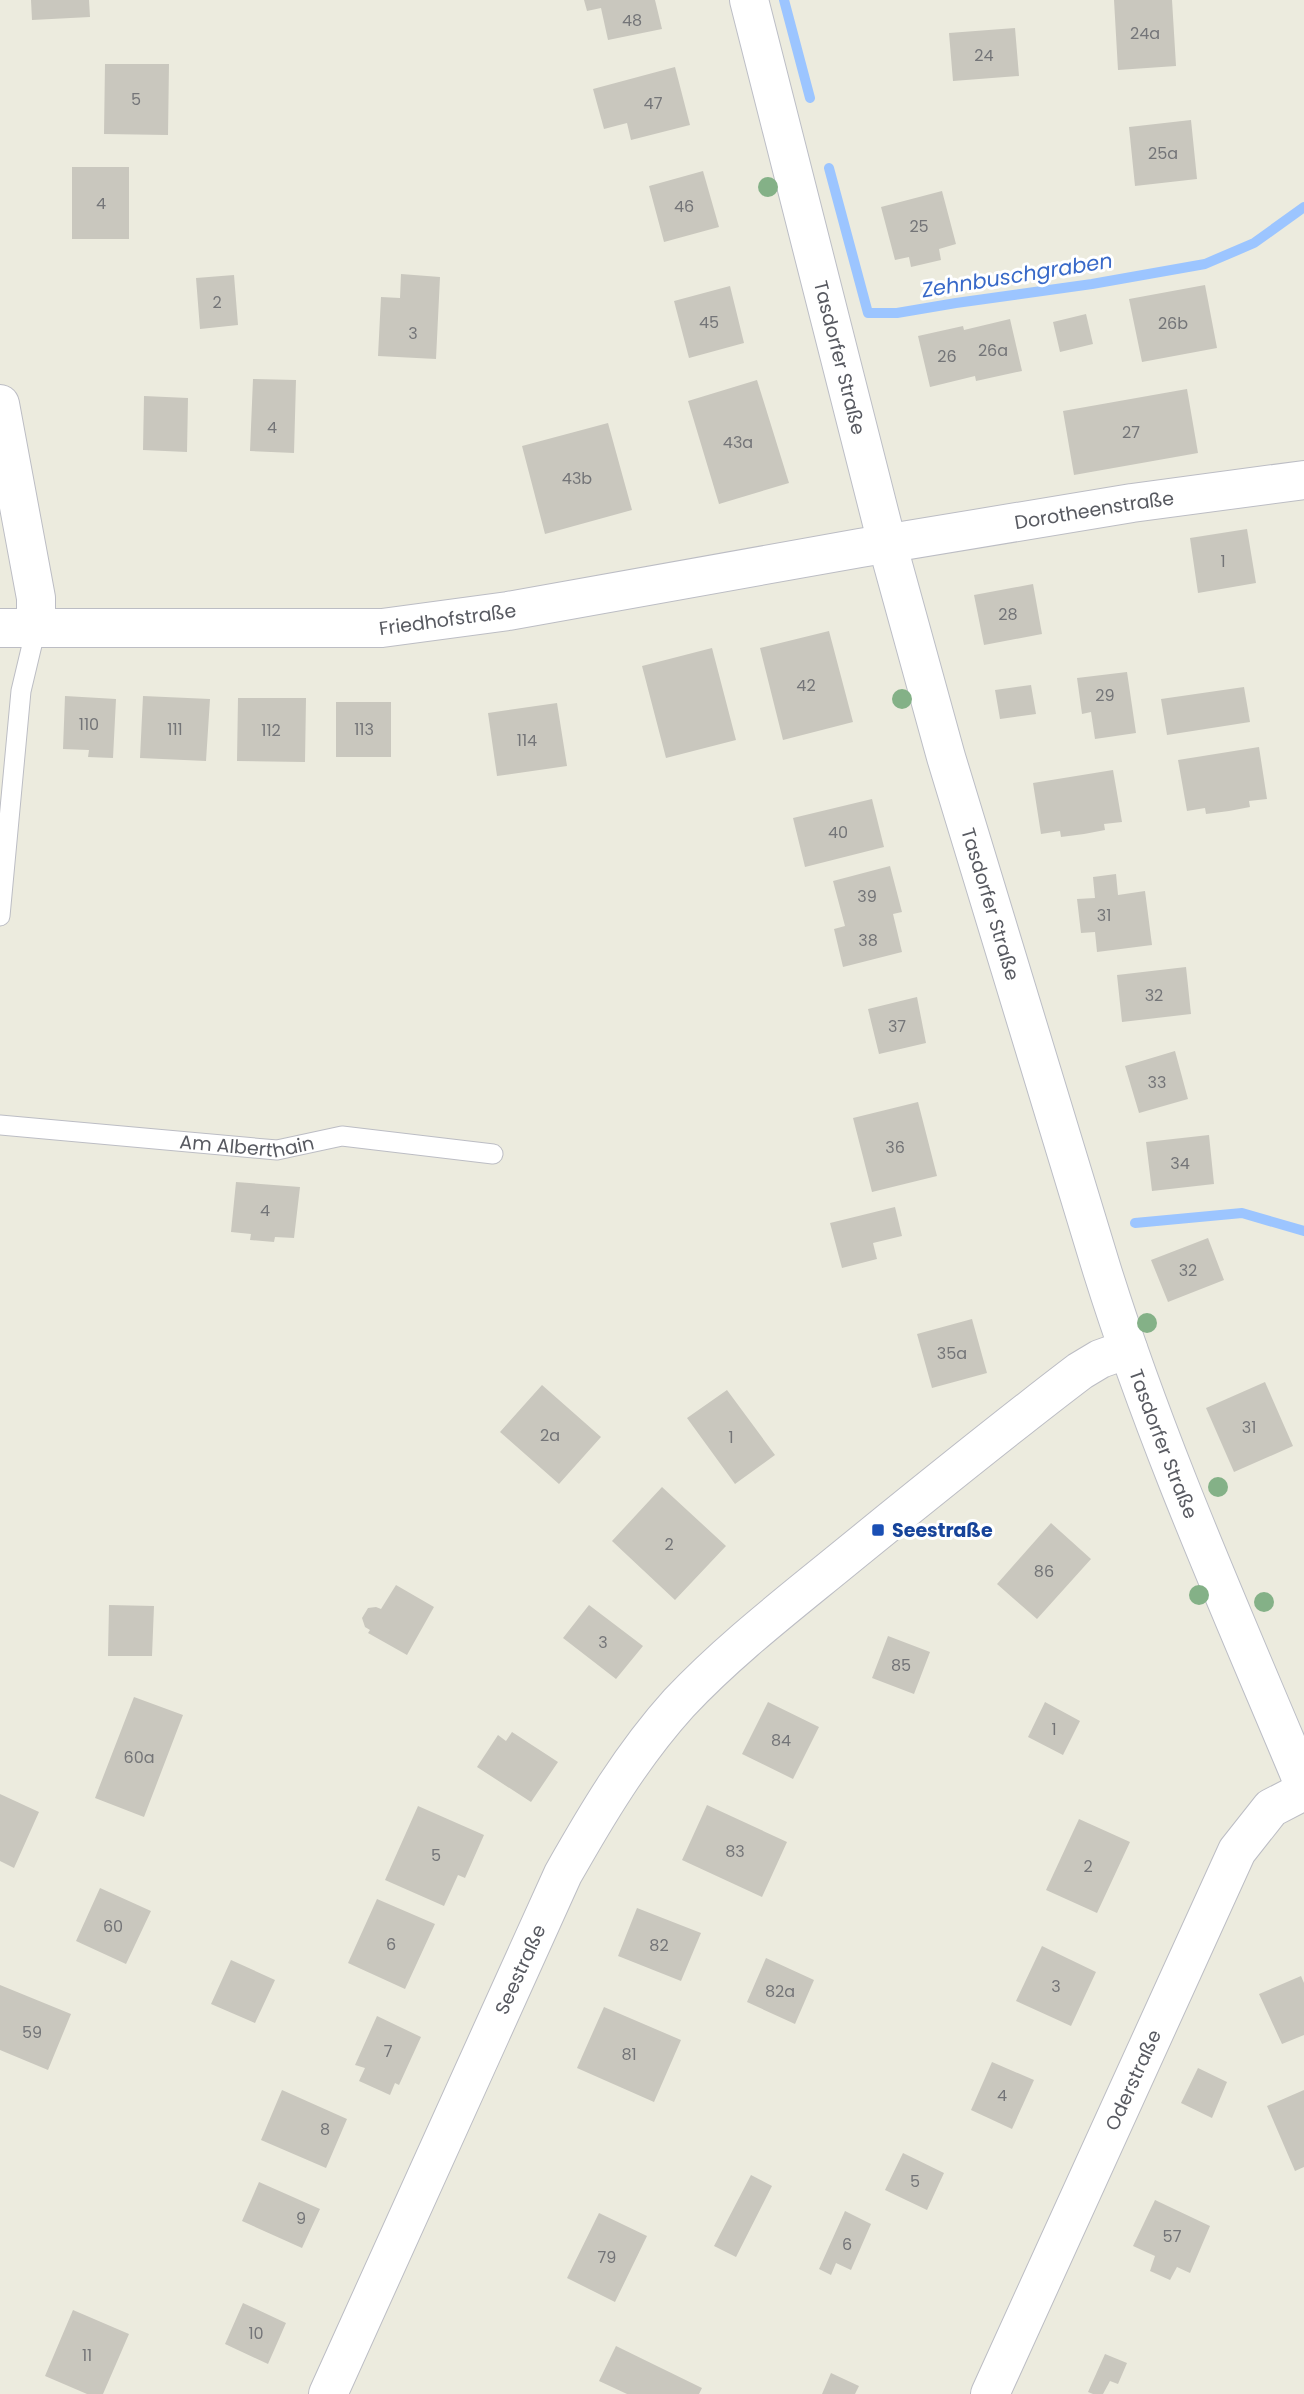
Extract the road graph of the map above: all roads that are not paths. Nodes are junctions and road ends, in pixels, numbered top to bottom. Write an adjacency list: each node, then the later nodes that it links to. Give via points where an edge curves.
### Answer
1 (749, 0): 4 (street, Tasdorfer Straße)
2 (0, 404): 5 (street, via 36,597)
3 (1304, 480): 4 (street, Dorotheenstraße)
4 (887, 543): 5 (street, Friedhofstraße, via 508,611 382,628); 9 (street, Tasdorfer Straße, via 946,757)
5 (18, 628): 6 (lane, via 22,691)
6 (0, 916)
7 (0, 1125): 8 (lane, Am Alberthain, via 278,1150 342,1136)
8 (494, 1154)
9 (1128, 1349): 10 (street, Tasdorfer Straße); 12 (street, Seestraße, via 1080,1371 752,1634 679,1704 639,1752 602,1804 563,1874)
10 (1304, 1785)
11 (1304, 1791): 13 (street, Oderstraße, via 1271,1808 1237,1852)
12 (328, 2394)
13 (990, 2394)

